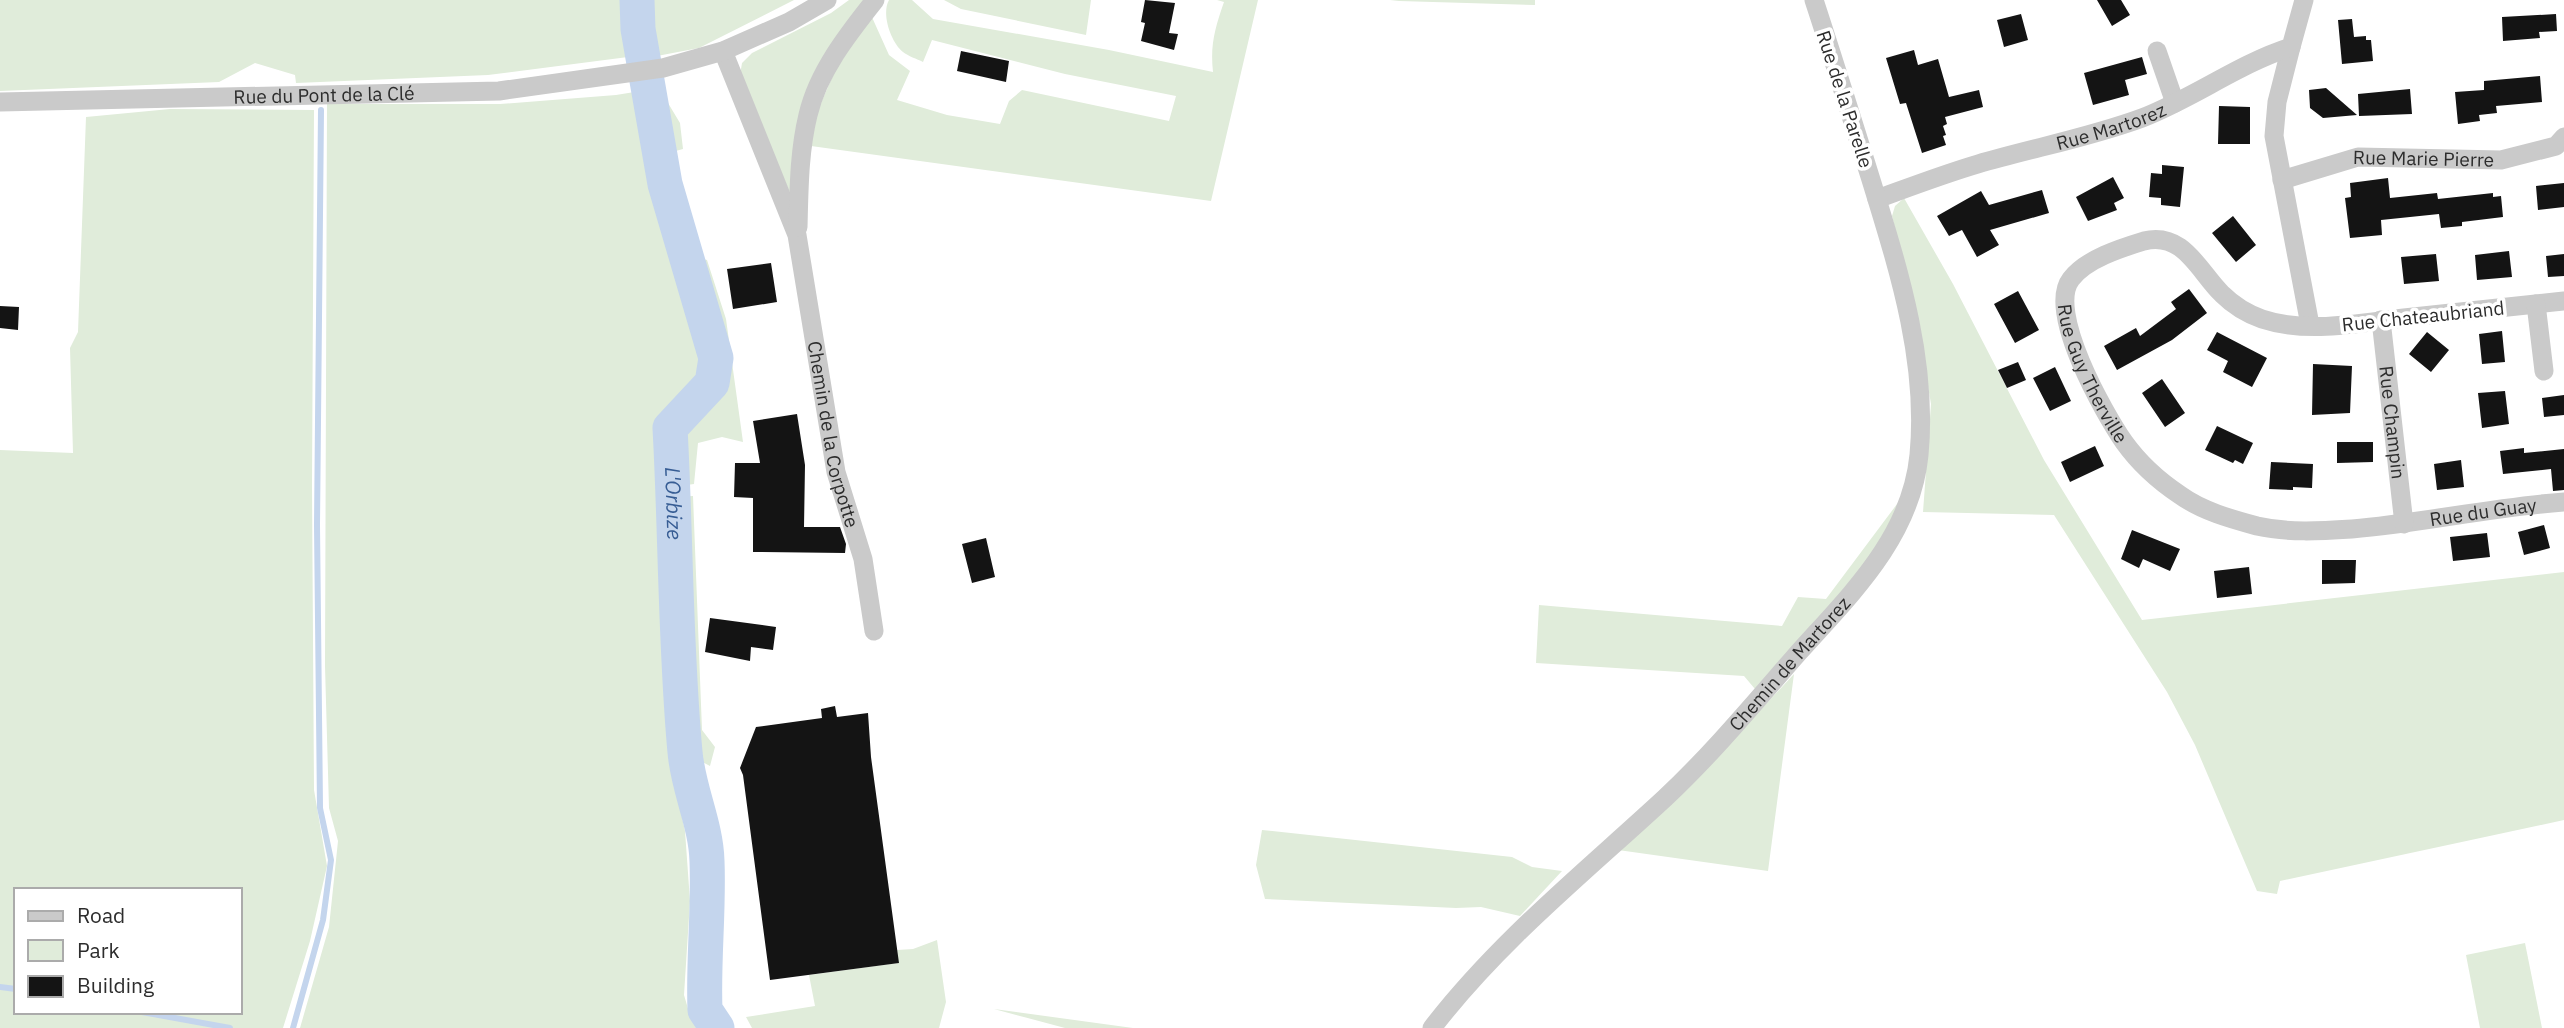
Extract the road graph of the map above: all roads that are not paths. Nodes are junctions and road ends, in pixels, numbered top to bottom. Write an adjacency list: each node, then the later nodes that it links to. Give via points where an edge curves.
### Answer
1 (827, 0): 6 (street, Rue du Pont de la Clé)
2 (876, 0): 13 (street, Chemin de la Corpotte, via 847,35 808,113)
3 (1814, 0): 12 (street, Rue de la Parelle)
4 (2304, 0): 5 (street)
5 (2291, 47): 9 (street, Rue Martorez, via 2262,57); 11 (street, via 2274,136)
6 (723, 51): 8 (street, Rue du Pont de la Clé, via 654,69 499,91); 13 (street, Chemin de la Corpotte)
7 (2157, 51): 9 (street)
8 (0, 102)
9 (2175, 103): 12 (street, Rue Martorez, via 2064,143 1978,164)
10 (2564, 137): 11 (street, Rue Marie Pierre, via 2556,146 2501,160 2358,157)
11 (2282, 180): 17 (street)
12 (1877, 199): 22 (street, Chemin de Martorez, via 1918,369 1919,455 1913,492 1898,530 1845,601 1709,753 1478,972)
13 (797, 235): 21 (street, Chemin de la Corpotte, via 836,472 863,559)
14 (2564, 302): 15 (street, Rue Chateaubriand)
15 (2536, 304): 16 (street, Rue Chateaubriand); 18 (street)
16 (2382, 320): 17 (street, Rue Chateaubriand); 20 (street, Rue Champin)
17 (2310, 325): 20 (street, Rue Guy Therville, via 2272,321 2238,308 2195,259 2180,246 2164,241 2147,240 2094,262 2070,280 2063,298 2066,320 2106,412 2145,467 2181,496 2216,514 2286,530)
18 (2544, 371)
19 (2564, 502): 20 (street, Rue du Guay)
20 (2404, 524)
21 (874, 631)
22 (1433, 1028)

